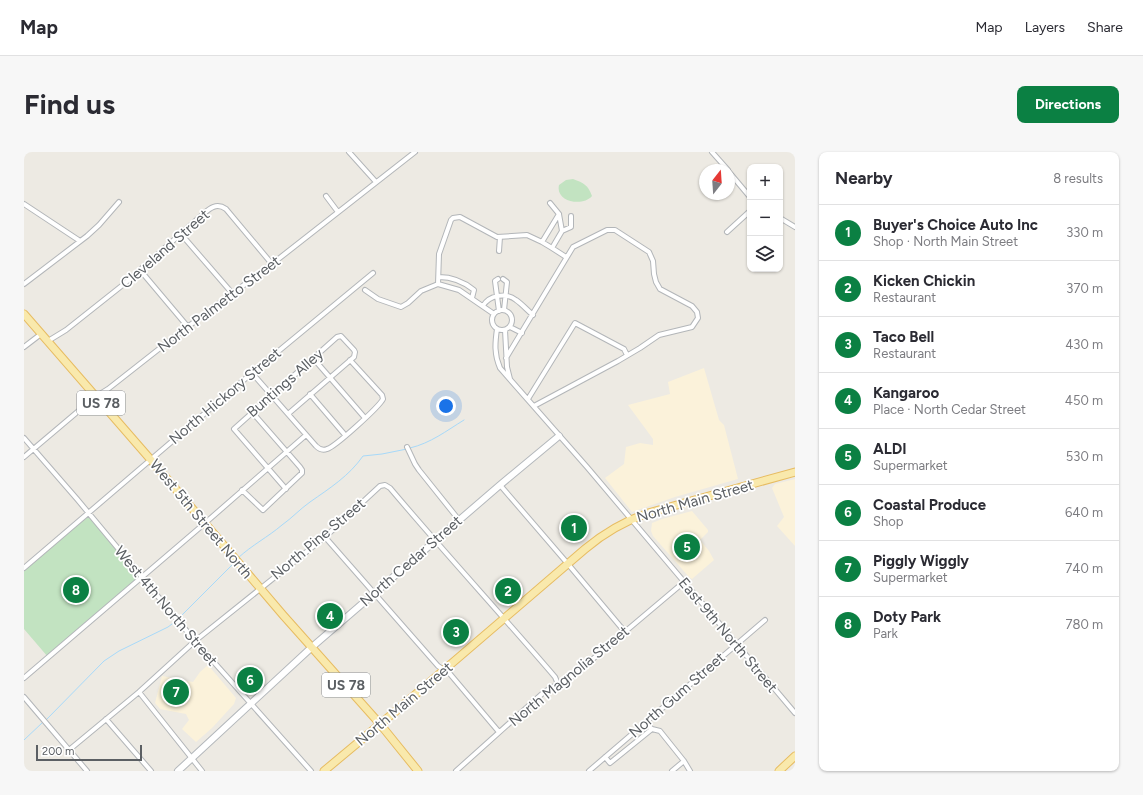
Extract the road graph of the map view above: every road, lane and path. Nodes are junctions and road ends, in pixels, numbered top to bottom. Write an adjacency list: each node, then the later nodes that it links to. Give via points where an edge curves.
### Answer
1 (349, 152): 6 (street)
2 (415, 152): 6 (street, North Palmetto Street)
3 (712, 152): 4 (street)
4 (722, 164)
5 (735, 179): 7 (street)
6 (376, 182): 12 (street, North Palmetto Street)
7 (747, 193)
8 (326, 196): 12 (street)
9 (119, 202): 22 (street, via 99,225)
10 (550, 203): 13 (street)
11 (24, 204): 22 (street)
12 (338, 212): 27 (street, North Palmetto Street)
13 (559, 214): 18 (street); 23 (street)
14 (747, 214): 19 (street)
15 (570, 216): 18 (street, via 570,227)
16 (783, 220): 17 (street)
17 (795, 226)
18 (562, 231): 24 (street)
19 (727, 232)
20 (181, 234): 27 (street, Cleveland Street, via 211,208 220,206 226,208); 28 (street, Cleveland Street); 36 (street)
21 (500, 237): 23 (street, via 527,235); 25 (street); 30 (street, via 460,217 453,218 439,254)
22 (80, 241): 33 (street)
23 (542, 242): 24 (street)
24 (552, 248): 26 (street)
25 (499, 251)
26 (566, 257): 44 (street); 53 (street, via 573,247 605,231 615,230 649,252 660,289 692,306 697,312 698,318 692,327 659,335)
27 (272, 264): 36 (street, North Palmetto Street)
28 (140, 270): 45 (street); 51 (street, Cleveland Street, via 66,330)
29 (372, 273): 59 (street, North Hickory Street)
30 (439, 276): 34 (street); 39 (street, via 463,282 474,290)
31 (498, 279): 37 (street, via 495,281)
32 (504, 279): 38 (street)
33 (24, 284)
34 (438, 284): 35 (street, via 421,291 408,304 401,307 378,299); 39 (street, via 459,290)
35 (365, 290)
36 (232, 293): 45 (street, North Palmetto Street)
37 (497, 296): 38 (street); 40 (street, via 487,300); 41 (street)
38 (506, 296): 41 (street); 44 (street, via 516,300)
39 (472, 298): 40 (street)
40 (483, 306): 43 (street)
41 (502, 311): 43 (street); 46 (street, via 512,317)
42 (24, 314): 50 (main road, West 5th Street North / US 78)
43 (494, 314): 47 (street, via 492,322)
44 (533, 315): 49 (street)
45 (188, 327): 64 (street, North Palmetto Street)
46 (510, 327): 48 (street); 49 (street)
47 (497, 329): 48 (street); 58 (street, via 495,351)
48 (505, 330): 55 (street)
49 (522, 333): 55 (street)
50 (41, 334): 51 (main road, West 5th Street North / US 78); 52 (street)
51 (48, 341): 64 (main road, West 5th Street North / US 78)
52 (24, 348)
53 (627, 355): 65 (street, via 624,349 575,323); 66 (street)
54 (313, 358): 56 (street, Buntings Alley, via 341,336 355,352); 60 (street); 63 (street, Buntings Alley)
55 (506, 358): 57 (street)
56 (350, 360): 60 (street); 69 (street, via 383,397 382,402)
57 (507, 367): 58 (street); 61 (street)
58 (501, 370): 61 (street, East 9th North Street)
59 (252, 373): 63 (street); 78 (street, North Hickory Street)
60 (330, 377): 62 (street); 69 (street)
61 (510, 379): 65 (street, East 9th North Street)
62 (310, 394): 68 (street); 71 (street)
63 (271, 395): 67 (street, Buntings Alley); 68 (street)
64 (95, 397): 75 (street, North Palmetto Street); 78 (main road, West 5th Street North / US 78)
65 (528, 400): 66 (street, East 9th North Street)
66 (534, 406): 72 (street, East 9th North Street)
67 (252, 412): 76 (street); 79 (street, Buntings Alley, via 234,429)
68 (288, 414): 70 (street)
69 (365, 418): 71 (street)
70 (306, 435): 71 (street, via 320,450 328,449); 76 (street)
71 (345, 436)
72 (559, 436): 81 (street, North Cedar Street); 85 (street, East 9th North Street)
73 (24, 438): 75 (street, West 4th North Street)
74 (407, 446): 86 (street, via 419,470)
75 (33, 449): 77 (street, North Palmetto Street); 84 (street, West 4th North Street)
76 (286, 451): 79 (street); 82 (street, via 302,473)
77 (24, 457)
78 (151, 460): 84 (street, North Hickory Street); 87 (main road, West 5th Street North / US 78)
79 (267, 468): 82 (street); 83 (street)
80 (795, 472): 85 (main road, North Main Street)
81 (500, 485): 86 (street, North Cedar Street); 90 (street)
82 (286, 489): 83 (street, via 263,510)
83 (242, 490): 87 (street)
84 (88, 513): 91 (street, North Hickory Street); 92 (street, West 4th North Street)
85 (630, 519): 90 (main road, North Main Street, via 595,541); 93 (street, East 9th North Street)
86 (459, 520): 89 (street, North Cedar Street)
87 (204, 524): 92 (street); 94 (main road, West 5th Street North / US 78)
88 (325, 537): 89 (street, North Pine Street, via 380,486 385,485); 94 (street, North Pine Street); 95 (street)
89 (435, 541): 95 (street, North Cedar Street); 96 (street)
90 (568, 564): 96 (main road, North Main Street); 98 (street)
91 (24, 568)
92 (142, 577): 99 (street, West 4th North Street); 103 (street)
93 (684, 582): 98 (street, North Magnolia Street); 100 (street, East 9th North Street)
94 (260, 588): 99 (street, North Pine Street); 101 (main road, West 5th Street North / US 78)
95 (374, 594): 101 (street, North Cedar Street); 102 (street, via 438,666)
96 (505, 618): 102 (main road, North Main Street); 104 (street, via 555,677)
97 (765, 620): 100 (street, North Gum Street)
98 (625, 632): 104 (street, North Magnolia Street, via 575,674)
99 (195, 641): 105 (street, North Pine Street); 107 (street, West 4th North Street)
100 (737, 644): 108 (street, East 9th North Street); 110 (street, North Gum Street)
101 (312, 647): 107 (street, North Cedar Street); 111 (main road, West 5th Street North / US 78)
102 (445, 670): 111 (main road, North Main Street); 113 (street)
103 (24, 678)
104 (558, 684): 113 (street, North Magnolia Street, via 543,693)
105 (139, 692): 109 (street, North Pine Street); 117 (street)
106 (24, 697): 114 (street)
107 (252, 704): 117 (street, North Cedar Street); 123 (street, West 4th North Street)
108 (795, 714)
109 (106, 719): 114 (street, North Pine Street); 120 (street)
110 (645, 723): 112 (street); 116 (street, North Gum Street)
111 (380, 724): 124 (main road, North Main Street); 125 (main road, US 78)
112 (652, 729): 116 (street, via 610,763); 118 (street, via 660,731)
113 (499, 732): 126 (street, North Magnolia Street)
114 (69, 750): 119 (street)
115 (795, 756): 130 (main road)
116 (605, 757): 127 (street, North Gum Street)
117 (193, 759): 121 (street, North Cedar Street); 122 (street)
118 (684, 761): 128 (street); 129 (street)
119 (87, 771)
120 (151, 771)
121 (178, 771)
122 (202, 771)
123 (311, 771)
124 (324, 771)
125 (418, 771)
126 (456, 771)
127 (589, 771)
128 (672, 771)
129 (690, 771)
130 (779, 771)

